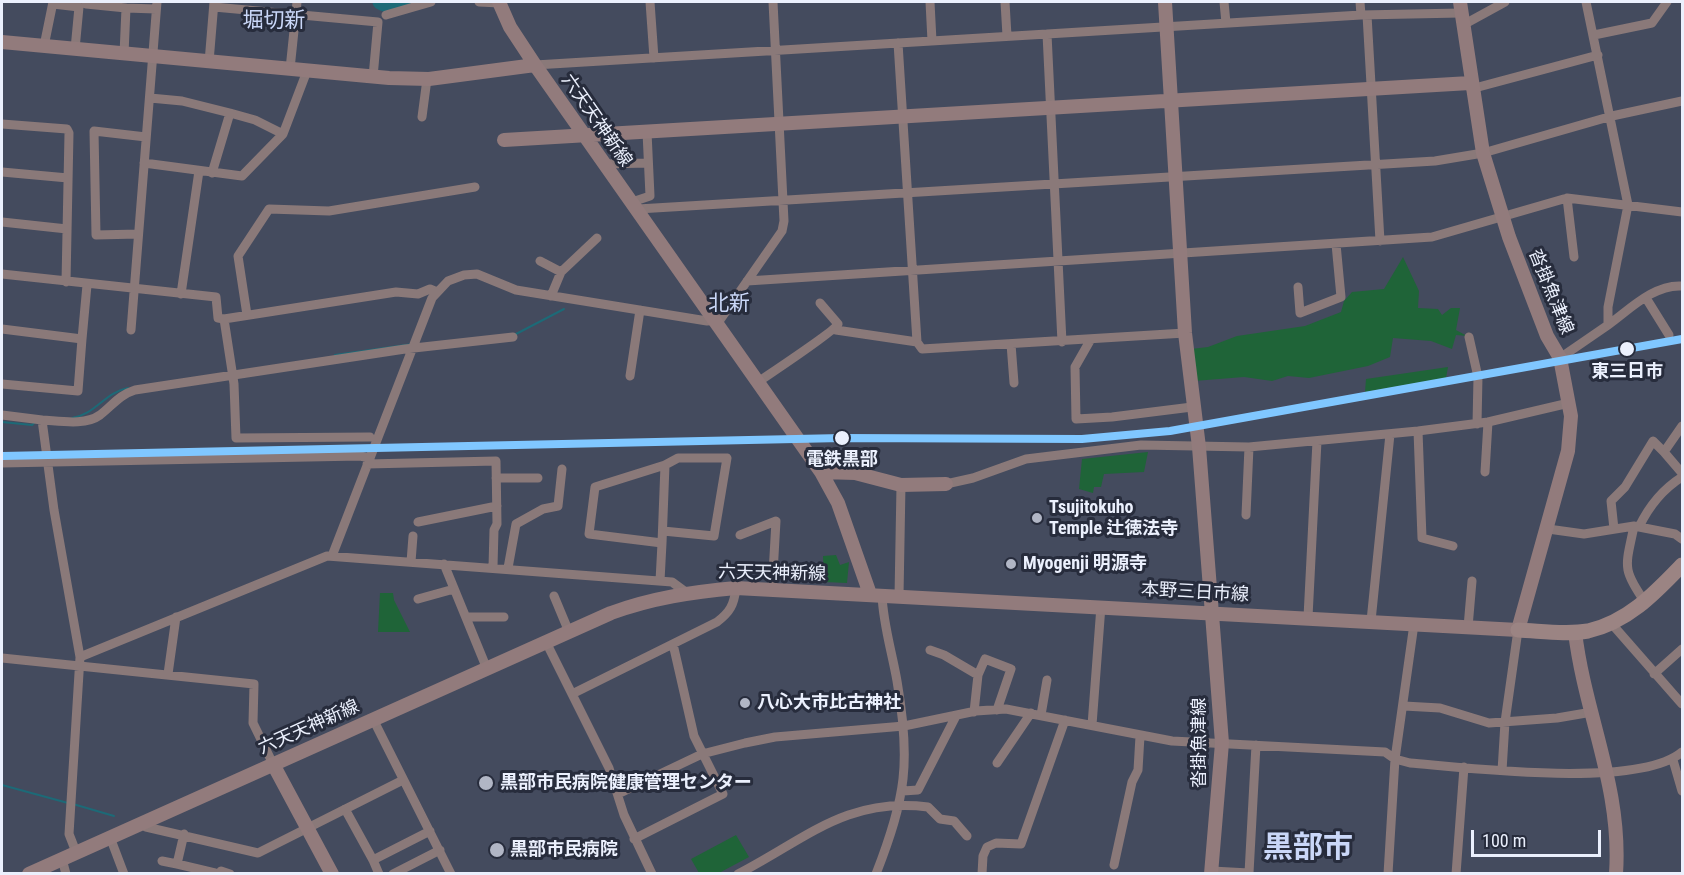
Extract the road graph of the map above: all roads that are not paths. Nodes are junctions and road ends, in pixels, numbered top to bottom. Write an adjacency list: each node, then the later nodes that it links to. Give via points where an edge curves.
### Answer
1 (297, 2): 21 (street)
2 (431, 2): 22 (street)
3 (479, 2): 4 (street)
4 (500, 2): 40 (main road, 六天天神新線, via 510,27)
5 (650, 2): 38 (street)
6 (773, 2): 34 (street)
7 (930, 2): 29 (street)
8 (1005, 2): 28 (street)
9 (1165, 2): 25 (main road, 沓掛魚津線)
10 (1224, 2): 24 (street)
11 (1360, 2): 23 (street)
12 (1505, 2): 20 (street)
13 (1586, 2): 27 (street)
14 (1667, 2): 27 (street, via 1652,23)
15 (53, 3): 16 (street); 32 (street)
16 (84, 4): 19 (street); 33 (street)
17 (214, 4): 21 (street); 39 (street)
18 (156, 5): 19 (street); 37 (street)
19 (126, 8): 35 (street)
20 (1461, 13): 23 (street); 45 (main road, 沓掛魚津線)
21 (296, 14): 41 (street); 43 (street, via 378,22)
22 (386, 15)
23 (1364, 15): 24 (street); 46 (street)
24 (1226, 23): 25 (street)
25 (1167, 27): 26 (street); 49 (main road, 沓掛魚津線)
26 (1047, 34): 28 (street); 50 (street)
27 (1594, 35): 36 (street)
28 (1007, 36): 29 (street)
29 (932, 41): 31 (street)
30 (2, 42): 32 (main road)
31 (897, 43): 34 (street); 52 (street)
32 (44, 46): 33 (main road)
33 (75, 49): 35 (main road)
34 (776, 50): 38 (street); 55 (street)
35 (124, 54): 37 (main road)
36 (1598, 55): 45 (street); 53 (street)
37 (154, 57): 39 (main road); 47 (street)
38 (654, 58): 40 (street)
39 (209, 62): 41 (main road)
40 (535, 65): 44 (main road); 59 (main road, 六天天神新線)
41 (290, 69): 42 (main road)
42 (307, 71): 43 (main road); 58 (street)
43 (373, 77): 44 (main road)
44 (427, 79): 54 (street)
45 (1471, 86): 46 (main road); 62 (main road, 沓掛魚津線)
46 (1373, 89): 49 (main road); 65 (street)
47 (150, 99): 51 (street, via 182,101); 60 (street)
48 (1683, 101): 53 (street)
49 (1172, 102): 50 (main road); 70 (main road, 沓掛魚津線)
50 (1050, 108): 52 (main road); 72 (street)
51 (230, 113): 58 (street); 69 (street)
52 (903, 116): 55 (main road); 74 (street)
53 (1611, 116): 62 (street); 77 (street)
54 (422, 117)
55 (778, 123): 57 (main road); 76 (street)
56 (2, 124): 71 (street, via 67,129)
57 (647, 132): 59 (main road); 64 (street)
58 (283, 134): 69 (street, via 242,176)
59 (585, 136): 61 (main road); 66 (main road, 六天天神新線)
60 (146, 137): 63 (street); 83 (street, via 94,131 96,235)
61 (504, 140)
62 (1482, 153): 65 (street, via 1435,161); 80 (main road, 沓掛魚津線)
63 (144, 163): 67 (street); 83 (street)
64 (648, 163): 66 (street); 78 (street, via 650,196)
65 (1375, 163): 70 (street); 85 (street)
66 (605, 164): 78 (main road, 六天天神新線)
67 (199, 171): 69 (street); 101 (street)
68 (2, 172): 71 (street)
69 (212, 172)
70 (1178, 175): 72 (street); 87 (main road, 沓掛魚津線)
71 (68, 178): 82 (street)
72 (1054, 184): 74 (street); 90 (street)
73 (475, 188): 107 (street, via 329,211 268,209 238,256)
74 (908, 192): 76 (street); 91 (street)
75 (1567, 198): 77 (street); 80 (street); 88 (street)
76 (783, 199): 78 (street); 94 (street, via 782,231)
77 (1628, 205): 79 (street); 111 (street)
78 (635, 206): 109 (main road, 六天天神新線)
79 (1683, 212)
80 (1502, 216): 85 (street, via 1432,237); 125 (main road, 沓掛魚津線, via 1547,336)
81 (2, 222): 82 (street)
82 (67, 229): 95 (street)
83 (138, 234): 99 (street)
84 (597, 238): 92 (street)
85 (1380, 241): 86 (street)
86 (1336, 244): 87 (street); 106 (street, via 1341,297)
87 (1182, 254): 90 (street); 115 (main road, 沓掛魚津線)
88 (1574, 257)
89 (540, 261): 92 (street)
90 (1059, 262): 91 (street); 122 (street)
91 (913, 271): 94 (street); 121 (street)
92 (561, 272): 102 (street)
93 (2, 274): 95 (street)
94 (747, 281): 109 (street)
95 (66, 282): 96 (street)
96 (87, 285): 99 (street); 119 (street)
97 (1683, 286): 103 (street, via 1672,285)
98 (1298, 287): 106 (street)
99 (133, 290): 101 (street); 113 (street)
100 (437, 292): 102 (street, via 448,280 477,274 516,290); 107 (street, via 396,292); 124 (street)
101 (181, 294): 108 (street, via 216,297 218,318)
102 (551, 296): 105 (street)
103 (1646, 298): 111 (street); 116 (street)
104 (820, 303): 114 (street, via 838,324)
105 (640, 310): 109 (street); 127 (street)
106 (1300, 313): 110 (street)
107 (247, 315): 108 (street)
108 (224, 319): 126 (street)
109 (716, 321): 128 (main road, 六天天神新線)
110 (1300, 324)
111 (1608, 325): 125 (street)
112 (2, 329): 119 (street)
113 (131, 330)
114 (836, 330): 121 (street); 128 (street)
115 (1185, 333): 120 (street); 132 (main road, 沓掛魚津線)
116 (1669, 335)
117 (513, 337): 124 (street)
118 (1469, 337): 136 (street, via 1478,377)
119 (82, 339): 130 (street, via 78,391)
120 (1091, 339): 122 (street); 132 (street, via 1074,367 1076,419)
121 (917, 342): 123 (street, via 922,349)
122 (1062, 342): 123 (street)
123 (1011, 344): 129 (street)
124 (412, 350): 126 (street); 146 (street)
125 (1560, 358): 131 (main road, 沓掛魚津線)
126 (233, 376): 134 (street, via 135,390 122,394 88,420); 140 (street, via 236,438)
127 (630, 376)
128 (758, 382): 150 (main road, 六天天神新線)
129 (1014, 383)
130 (2, 384)
131 (1569, 403): 135 (street); 161 (main road, 沓掛魚津線, via 1568,451)
132 (1192, 407): 142 (main road, 沓掛魚津線)
133 (2, 415): 134 (street)
134 (42, 420): 145 (street)
135 (1488, 422): 136 (street); 151 (street)
136 (1477, 424): 138 (street)
137 (1682, 426): 144 (street)
138 (1418, 431): 139 (street); 168 (street, via 1422,538)
139 (1390, 434): 141 (street); 192 (street)
140 (370, 437)
141 (1317, 441): 143 (street); 190 (street)
142 (1198, 447): 143 (street); 155 (street, via 1141,446 1026,459); 187 (main road, 沓掛魚津線)
143 (1249, 447): 158 (street)
144 (1664, 452): 152 (street); 162 (street, via 1653,441 1625,488 1611,501)
145 (47, 461): 146 (street, via 360,456); 147 (street); 204 (street)
146 (369, 461): 153 (street, via 496,461); 169 (street)
147 (2, 463)
148 (665, 465): 163 (street); 163 (street, via 678,458 727,459 714,536); 167 (street, via 595,487 589,534)
149 (562, 469): 174 (street, via 558,506 543,509 516,524)
150 (821, 472): 156 (main road, via 855,473); 181 (main road, 六天天神新線)
151 (1485, 472)
152 (1683, 475): 160 (street, via 1670,484)
153 (496, 478): 154 (street); 157 (street)
154 (538, 478)
155 (946, 484): 156 (main road)
156 (901, 485): 183 (street)
157 (497, 506): 159 (street); 173 (street)
158 (1246, 515)
159 (418, 522)
160 (1636, 526): 162 (street); 166 (street); 185 (street, via 1625,568)
161 (1548, 529): 162 (street, via 1584,534); 196 (main road, 沓掛魚津線)
162 (1614, 529)
163 (663, 531): 167 (street)
164 (740, 535): 179 (street, via 776,521)
165 (413, 536): 170 (street)
166 (1683, 539)
167 (662, 543): 175 (street)
168 (1453, 546)
169 (332, 556): 170 (street); 188 (street)
170 (411, 562): 171 (street)
171 (444, 564): 173 (street); 178 (street)
172 (1683, 566): 185 (main road)
173 (493, 567): 174 (street)
174 (508, 568): 175 (street)
175 (660, 581): 180 (street, via 672,582)
176 (1472, 581): 195 (street)
177 (736, 588): 179 (main road, 六天天神新線); 180 (main road, 六天天神新線); 200 (street, via 728,613)
178 (454, 589): 184 (street); 189 (street)
179 (772, 591): 181 (main road, 六天天神新線)
180 (687, 592): 197 (main road, 六天天神新線, via 639,603)
181 (876, 595): 183 (main road, 本野三日市線); 222 (street)
182 (554, 596): 197 (street)
183 (899, 596): 186 (main road, 本野三日市線)
184 (418, 599)
185 (1645, 602): 193 (main road)
186 (1101, 606): 187 (main road, 本野三日市線); 221 (street)
187 (1213, 613): 190 (main road, 本野三日市線); 224 (main road, 沓掛魚津線)
188 (176, 617): 204 (street); 206 (street)
189 (466, 617): 191 (street); 205 (street)
190 (1308, 617): 192 (main road, 本野三日市線)
191 (504, 618)
192 (1371, 621): 194 (main road, 本野三日市線)
193 (1611, 623): 198 (main road); 207 (street)
194 (1414, 624): 195 (main road, 本野三日市線); 212 (street)
195 (1468, 627): 196 (main road, 本野三日市線)
196 (1518, 630): 198 (main road); 220 (street)
197 (569, 632): 199 (main road, 六天天神新線)
198 (1575, 632): 215 (main road)
199 (546, 642): 205 (main road, 六天天神新線); 210 (street)
200 (673, 644): 210 (street); 227 (street, via 694,736)
201 (1683, 649): 207 (street)
202 (930, 650): 208 (street)
203 (2, 658): 204 (street)
204 (79, 660): 206 (street); 249 (street, via 69,834)
205 (487, 669): 218 (main road, 六天天神新線)
206 (168, 674): 231 (street, via 254,684 253,723)
207 (1654, 674): 211 (street)
208 (978, 675): 213 (street, via 985,659 1011,669); 214 (street)
209 (1047, 680): 216 (street)
210 (572, 694): 238 (street)
211 (1683, 704)
212 (1404, 706): 220 (street, via 1440,708 1489,723); 228 (street)
213 (997, 710): 214 (street); 216 (street)
214 (974, 712): 217 (street)
215 (1592, 712): 220 (street); 234 (main road)
216 (1036, 714): 219 (street); 230 (street)
217 (956, 716): 222 (street); 236 (street, via 918,790)
218 (373, 719): 231 (main road, 六天天神新線); 235 (street)
219 (1065, 720): 221 (street); 267 (street, via 1021,844 996,843 987,847)
220 (1505, 722): 233 (street)
221 (1092, 725): 223 (street)
222 (904, 726): 227 (street, via 776,737); 236 (street)
223 (1140, 736): 224 (street); 254 (street, via 1138,770)
224 (1222, 743): 225 (street); 256 (main road, 沓掛魚津線)
225 (1256, 745): 228 (street, via 1385,752); 268 (street)
226 (1683, 752): 229 (street)
227 (702, 754): 238 (street); 247 (street, via 723,794)
228 (1395, 759): 232 (street); 269 (street)
229 (1673, 760): 234 (street); 237 (street)
230 (997, 763)
231 (273, 764): 241 (main road, 六天天神新線); 242 (main road)
232 (1464, 768): 233 (street); 270 (street)
233 (1502, 771): 234 (street)
234 (1609, 774): 271 (main road, via 1616,819)
235 (403, 780): 240 (street); 243 (street)
236 (903, 791): 239 (street)
237 (1683, 791)
238 (618, 794): 247 (street)
239 (900, 807): 245 (street, via 928,807 940,819 954,820); 265 (street, via 845,814); 266 (street)
240 (345, 809): 242 (street); 251 (street)
241 (141, 822): 244 (street, via 146,827); 246 (main road, 六天天神新線)
242 (307, 826): 244 (street, via 258,853); 260 (main road)
243 (430, 831): 248 (street); 251 (street)
244 (184, 834): 253 (street)
245 (967, 836)
246 (111, 837): 249 (main road, 六天天神新線); 259 (street)
247 (634, 838): 264 (street)
248 (440, 850): 262 (street); 263 (street)
249 (76, 852): 250 (main road, 六天天神新線)
250 (62, 859): 257 (main road, 六天天神新線); 258 (street)
251 (373, 860): 261 (street)
252 (162, 861): 253 (street)
253 (177, 864): 255 (street)
254 (1114, 866)
255 (222, 872)
256 (1212, 872): 268 (street)
257 (29, 873)
258 (66, 873)
259 (124, 873)
260 (332, 873)
261 (378, 873)
262 (393, 873)
263 (451, 873)
264 (652, 873)
265 (738, 873)
266 (876, 873)
267 (982, 873)
268 (1254, 873)
269 (1388, 873)
270 (1456, 873)
271 (1616, 873)

